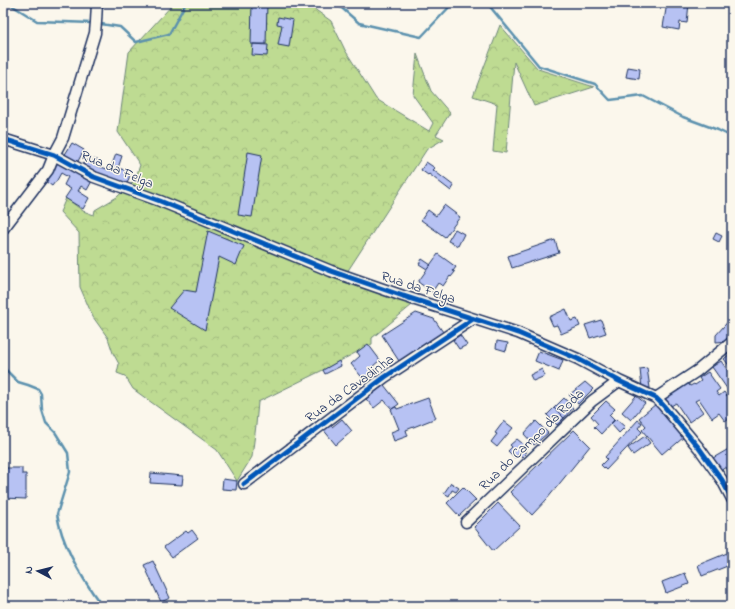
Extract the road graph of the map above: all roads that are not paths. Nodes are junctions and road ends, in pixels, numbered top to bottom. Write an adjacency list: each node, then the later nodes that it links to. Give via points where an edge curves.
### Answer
1 (97, 3): 3 (street, via 95,33 63,138)
2 (3, 139): 3 (street, Rua da Felga)
3 (54, 155): 4 (street, via 48,170); 5 (street, Rua da Felga, via 94,177 160,201 331,271)
4 (3, 229)
5 (473, 319): 7 (street, Rua da Felga, via 518,333 578,359); 9 (street, Rua da Cavadinha, via 384,377)
6 (732, 342): 8 (street, via 697,371)
7 (619, 381): 8 (street, Rua da Felga); 11 (street, Rua do Campo da Roda, via 592,402)
8 (656, 398): 10 (street, Rua da Felga, via 699,448)
9 (244, 484)
10 (732, 499)
11 (466, 522)

